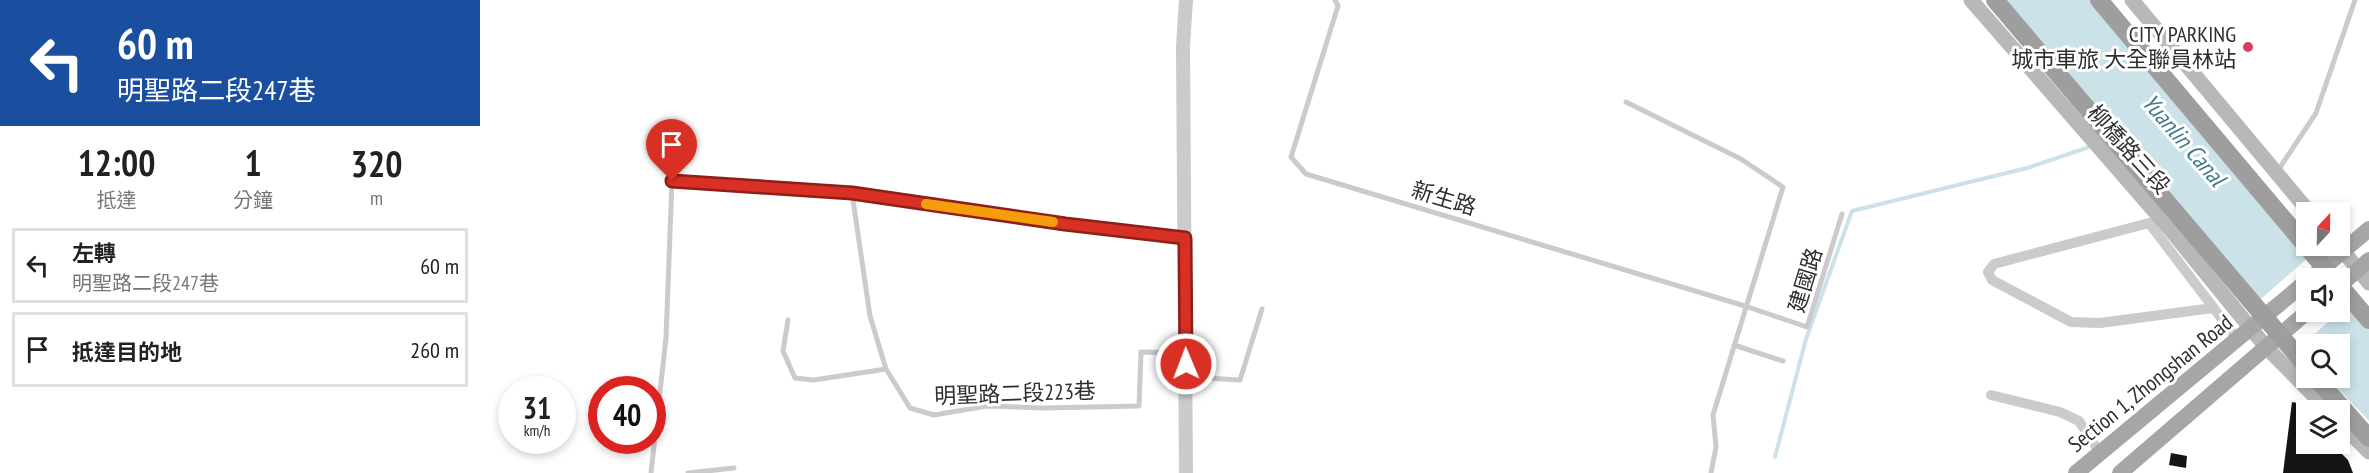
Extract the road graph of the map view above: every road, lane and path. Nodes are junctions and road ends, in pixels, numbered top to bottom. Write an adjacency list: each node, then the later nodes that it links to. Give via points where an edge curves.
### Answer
1 (1186, 0): 14 (street)
2 (1335, 0): 25 (lane, 新生路, via 1338,6 1291,157 1306,174)
3 (1971, 0): 31 (main road, 柳橋路三段)
4 (1995, 0): 36 (highway)
5 (2099, 0): 19 (highway)
6 (2132, 0): 9 (main road)
7 (2355, 0): 9 (lane, via 2316,113)
8 (1626, 102): 25 (lane, via 1741,159 1783,187)
9 (2276, 173): 11 (main road)
10 (852, 193): 14 (lane); 38 (lane, 明聖路二段223巷, via 870,316); 48 (lane, via 672,181 666,338)
11 (2301, 202)
12 (1842, 214): 25 (lane, 建國路, via 1807,327)
13 (2369, 229): 15 (main road)
14 (1185, 238): 35 (street)
15 (2350, 242)
16 (2350, 255): 18 (main road)
17 (2335, 256): 20 (main road, Section 1, Zhongshan Road)
18 (2363, 265): 21 (main road); 22 (main road)
19 (2311, 268)
20 (2325, 268)
21 (2350, 276)
22 (2369, 283)
23 (2296, 294): 31 (main road, Section 1, Zhongshan Road)
24 (2350, 297): 29 (highway)
25 (1745, 306): 33 (lane)
26 (2213, 308): 26 (street, via 2149,223 1994,264 1988,272 1992,280 2072,322 2100,323); 32 (street)
27 (1262, 309): 39 (lane, via 1240,380)
28 (788, 320): 38 (lane, via 783,351 795,378 814,380)
29 (2369, 320)
30 (2296, 321): 34 (main road, Section 1, Zhongshan Road)
31 (2253, 329): 32 (main road, Section 1, Zhongshan Road); 34 (main road, 柳橋路三段)
32 (2238, 340): 46 (main road, Section 1, Zhongshan Road)
33 (1734, 345): 37 (lane); 51 (lane, via 1713,415 1716,447)
34 (2266, 347): 42 (main road, 柳橋路三段); 53 (main road, Section 1, Zhongshan Road)
35 (1186, 353): 38 (lane, 明聖路二段223巷, via 1141,352 1139,406 987,406 934,415 910,408); 39 (street)
36 (2296, 354)
37 (1783, 361)
38 (886, 369)
39 (1186, 377): 50 (street)
40 (2325, 388): 44 (highway)
41 (1991, 395): 46 (street, via 2060,412 2079,421)
42 (2318, 400)
43 (2350, 433): 45 (main road)
44 (2369, 438)
45 (2369, 452)
46 (2100, 453): 52 (main road, Section 1, Zhongshan Road)
47 (734, 468): 49 (lane)
48 (651, 473)
49 (688, 473)
50 (1186, 473)
51 (1710, 473)
52 (2076, 473)
53 (2121, 473)

